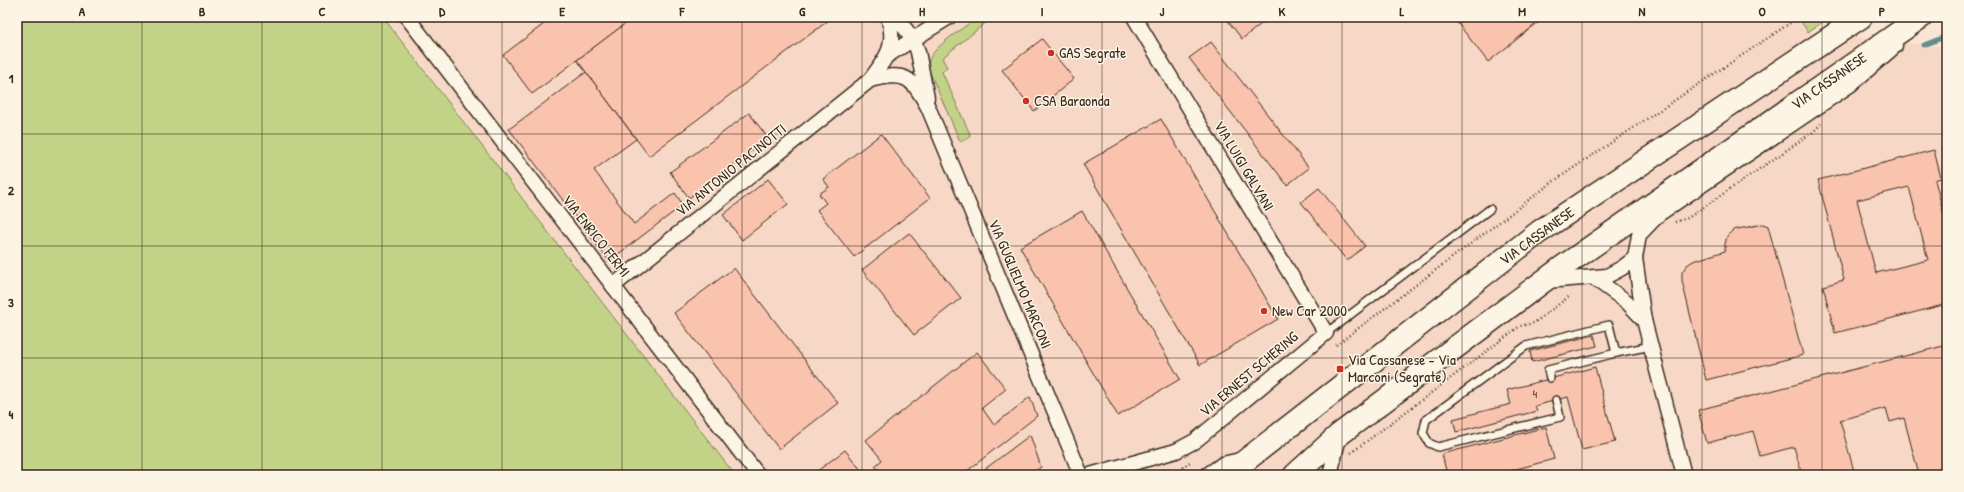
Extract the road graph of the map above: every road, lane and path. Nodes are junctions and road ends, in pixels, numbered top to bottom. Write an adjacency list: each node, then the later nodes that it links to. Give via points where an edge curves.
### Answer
1 (407, 17): 19 (street, VIA ENRICO FERMI)
2 (888, 17): 12 (street, via 892,29 892,44)
3 (896, 17): 11 (street, VIA GUGLIELMO MARCONI)
4 (949, 17): 11 (street)
5 (1134, 17): 21 (street, VIA LUIGI GALVANI)
6 (1798, 17): 23 (path, via 1554,181)
7 (1862, 17): 28 (main road, VIA CASSANESE, via 1540,232)
8 (1922, 17): 16 (street, via 1889,51 1850,85 1659,214 1640,235); 18 (main road, VIA CASSANESE)
9 (1944, 17): 10 (lane)
10 (1947, 21)
11 (914, 40): 12 (street); 14 (street, VIA GUGLIELMO MARCONI)
12 (888, 55): 13 (street)
13 (870, 80): 14 (street, VIA GUGLIELMO MARCONI, via 892,75 902,76 916,85); 19 (street, VIA ANTONIO PACINOTTI)
14 (928, 107): 31 (street, VIA GUGLIELMO MARCONI)
15 (1490, 209): 21 (lane, VIA ERNEST SCHERING)
16 (1635, 258): 17 (street, via 1616,272); 20 (street)
17 (1594, 278): 18 (street); 20 (street, via 1628,302)
18 (1542, 282): 27 (main road, VIA CASSANESE)
19 (613, 286): 30 (street, VIA ENRICO FERMI)
20 (1644, 320): 22 (street)
21 (1326, 333): 32 (street, VIA ERNEST SCHERING, via 1195,441 1176,451)
22 (1651, 346): 24 (lane); 38 (street)
23 (1333, 348)
24 (1616, 353): 25 (lane, via 1548,370); 26 (lane, via 1609,325 1526,346 1426,420 1423,433 1429,443 1438,447 1560,417)
25 (1550, 378)
26 (1556, 400)
27 (1340, 434): 36 (main road, VIA CASSANESE); 37 (street)
28 (1250, 457): 34 (street, via 1223,464); 35 (main road, VIA CASSANESE)
29 (1196, 458): 33 (path)
30 (758, 475)
31 (1081, 475)
32 (1090, 475)
33 (1173, 475)
34 (1207, 475)
35 (1227, 475)
36 (1295, 475)
37 (1330, 475)
38 (1684, 475)

